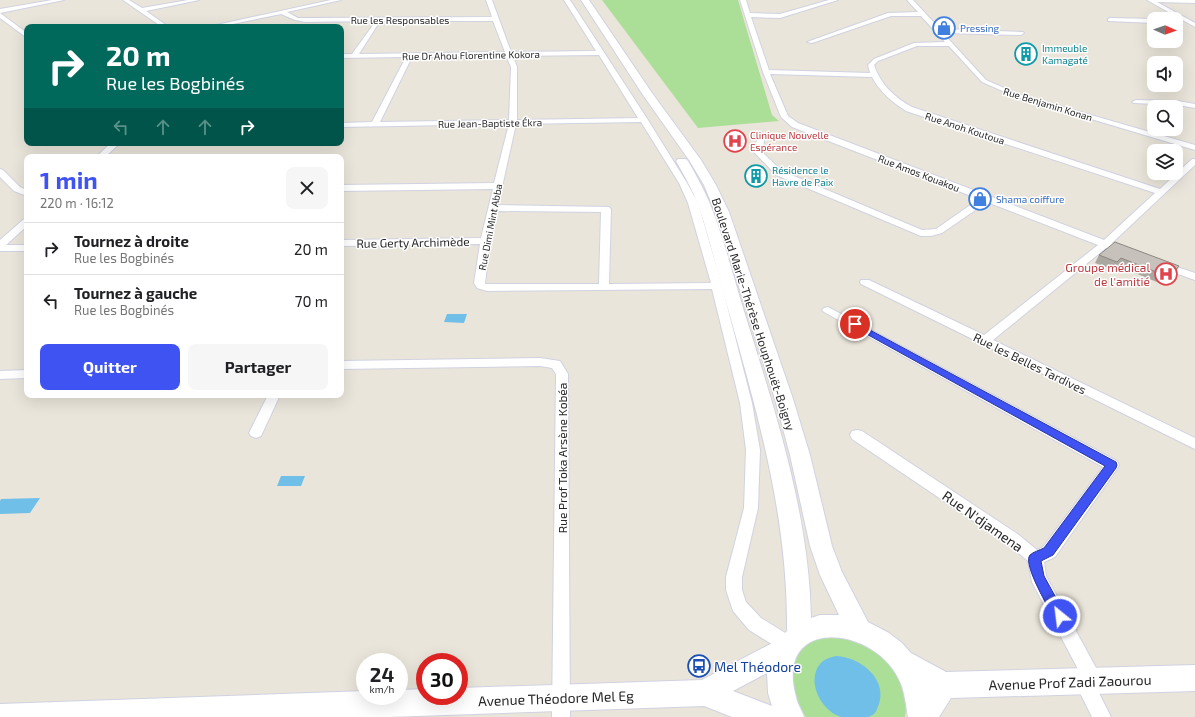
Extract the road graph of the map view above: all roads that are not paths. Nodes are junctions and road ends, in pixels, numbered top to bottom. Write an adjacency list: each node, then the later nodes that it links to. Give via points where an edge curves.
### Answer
1 (61, 0): 16 (street)
2 (126, 0): 15 (street)
3 (196, 0): 15 (street)
4 (338, 0): 17 (street)
5 (489, 0): 22 (street, Rue Dimi Mint Abba)
6 (567, 0): 37 (street)
7 (576, 0): 86 (main road, Boulevard Marie-Thérèse Houphouët-Boigny, via 675,151 704,204 768,416 781,468 794,540 798,595)
8 (585, 0): 85 (main road, Boulevard Marie-Thérèse Houphouët-Boigny, via 695,160 722,212 784,399 821,546 831,575)
9 (743, 0): 21 (street, Rue Amos Kouakou)
10 (835, 0): 21 (street, via 780,16)
11 (910, 0): 18 (street, Rue Benjamin Konan)
12 (1150, 0): 13 (street); 27 (street)
13 (1177, 0): 14 (street)
14 (1194, 1)
15 (141, 10): 29 (street)
16 (0, 11)
17 (282, 12): 22 (street, Rue les Responsables, via 305,20); 24 (street)
18 (923, 14): 32 (street, Rue Benjamin Konan); 35 (street, via 890,14)
19 (0, 15): 34 (street)
20 (227, 15): 24 (street)
21 (748, 15): 42 (street, Rue Amos Kouakou)
22 (495, 19): 38 (street, Rue Dimi Mint Abba)
23 (1110, 20): 25 (street)
24 (238, 21): 30 (street)
25 (1147, 21)
26 (1183, 21): 27 (street)
27 (1188, 21): 31 (street)
28 (378, 22): 41 (street)
29 (162, 24)
30 (224, 24)
31 (1195, 25)
32 (939, 31): 33 (street); 36 (street, Rue Benjamin Konan)
33 (1021, 33)
34 (24, 34)
35 (810, 42)
36 (951, 44): 43 (street, via 916,44 897,51 876,60 871,65); 52 (street, Rue Benjamin Konan, via 984,81 1000,89)
37 (602, 53): 38 (street, Rue Dr Ahou Florentine Kokora); 46 (street)
38 (509, 54): 39 (street, Rue Dr Ahou Florentine Kokora); 47 (street, Rue Dimi Mint Abba, via 514,67)
39 (410, 55): 41 (street, Rue Dr Ahou Florentine Kokora); 48 (street)
40 (344, 56): 41 (street, Rue Dr Ahou Florentine Kokora)
41 (354, 56)
42 (766, 72): 43 (street); 60 (street, Rue Amos Kouakou, via 785,117 795,125)
43 (874, 76): 59 (street, Rue Anoh Koutoua, via 890,97 908,109)
44 (1136, 102): 45 (street)
45 (1195, 106)
46 (641, 120): 47 (street, Rue Jean-Baptiste Ékra); 73 (street, via 684,183 690,196)
47 (513, 123): 48 (street, Rue Jean-Baptiste Ékra); 56 (street, Rue Dimi Mint Abba)
48 (375, 124): 49 (street, Rue Jean-Baptiste Ékra)
49 (344, 125)
50 (760, 141): 60 (street, via 758,152 779,173 921,233 931,234 939,231)
51 (113, 146): 53 (street)
52 (1195, 148)
53 (103, 154)
54 (1195, 161): 59 (street)
55 (0, 172): 58 (street, via 17,189)
56 (498, 186): 57 (street); 61 (street, Rue Dimi Mint Abba)
57 (344, 188)
58 (24, 192)
59 (1160, 192): 65 (street)
60 (986, 198): 65 (street, Rue Amos Kouakou)
61 (494, 208): 63 (street, Rue Dimi Mint Abba); 74 (street, via 606,209)
62 (24, 225): 66 (street)
63 (486, 241): 64 (street, Rue Gerty Archimède); 74 (street, Rue Dimi Mint Abba, via 479,283 481,286)
64 (344, 243)
65 (1105, 244): 69 (street, Rue Amos Kouakou); 76 (street)
66 (0, 245)
67 (0, 248): 68 (street)
68 (24, 248)
69 (1135, 255)
70 (1150, 260): 71 (street)
71 (1195, 277)
72 (866, 282): 76 (street, Rue les Belles Tardives)
73 (717, 286): 74 (street, Rue Dimi Mint Abba); 86 (street, via 746,403 753,450 751,508 734,577 734,590 739,606 755,624)
74 (604, 287)
75 (828, 310): 84 (street, via 1112,465 1049,552)
76 (984, 341): 83 (street, Rue les Belles Tardives)
77 (344, 365): 92 (street, Rue Prof Toka Arsène Kobéa, via 540,362 556,364 560,368)
78 (24, 374): 79 (street)
79 (0, 375)
80 (273, 398): 81 (street)
81 (256, 433)
82 (856, 435): 84 (street, Rue N'djamena, via 1014,540)
83 (1195, 444)
84 (1035, 558): 89 (street, Rue N'djamena, via 1038,577)
85 (859, 630): 86 (main road, via 826,625 811,628); 87 (main road, via 883,643)
86 (791, 643): 91 (main road); 95 (main road, Boulevard Marie-Thérèse Houphouët-Boigny, via 780,668 780,688)
87 (903, 662): 90 (main road); 96 (main road, via 917,688)
88 (1195, 678): 89 (main road, Avenue Prof Zadi Zaourou)
89 (1089, 681): 90 (main road, Avenue Prof Zadi Zaourou); 97 (street, Rue N'djamena)
90 (944, 685): 96 (main road)
91 (704, 693): 92 (main road, Avenue Théodore Mel Eg); 94 (main road)
92 (561, 707): 93 (main road, Avenue Théodore Mel Eg)
93 (0, 717)
94 (766, 717)
95 (791, 717)
96 (922, 717)
97 (1102, 717)

